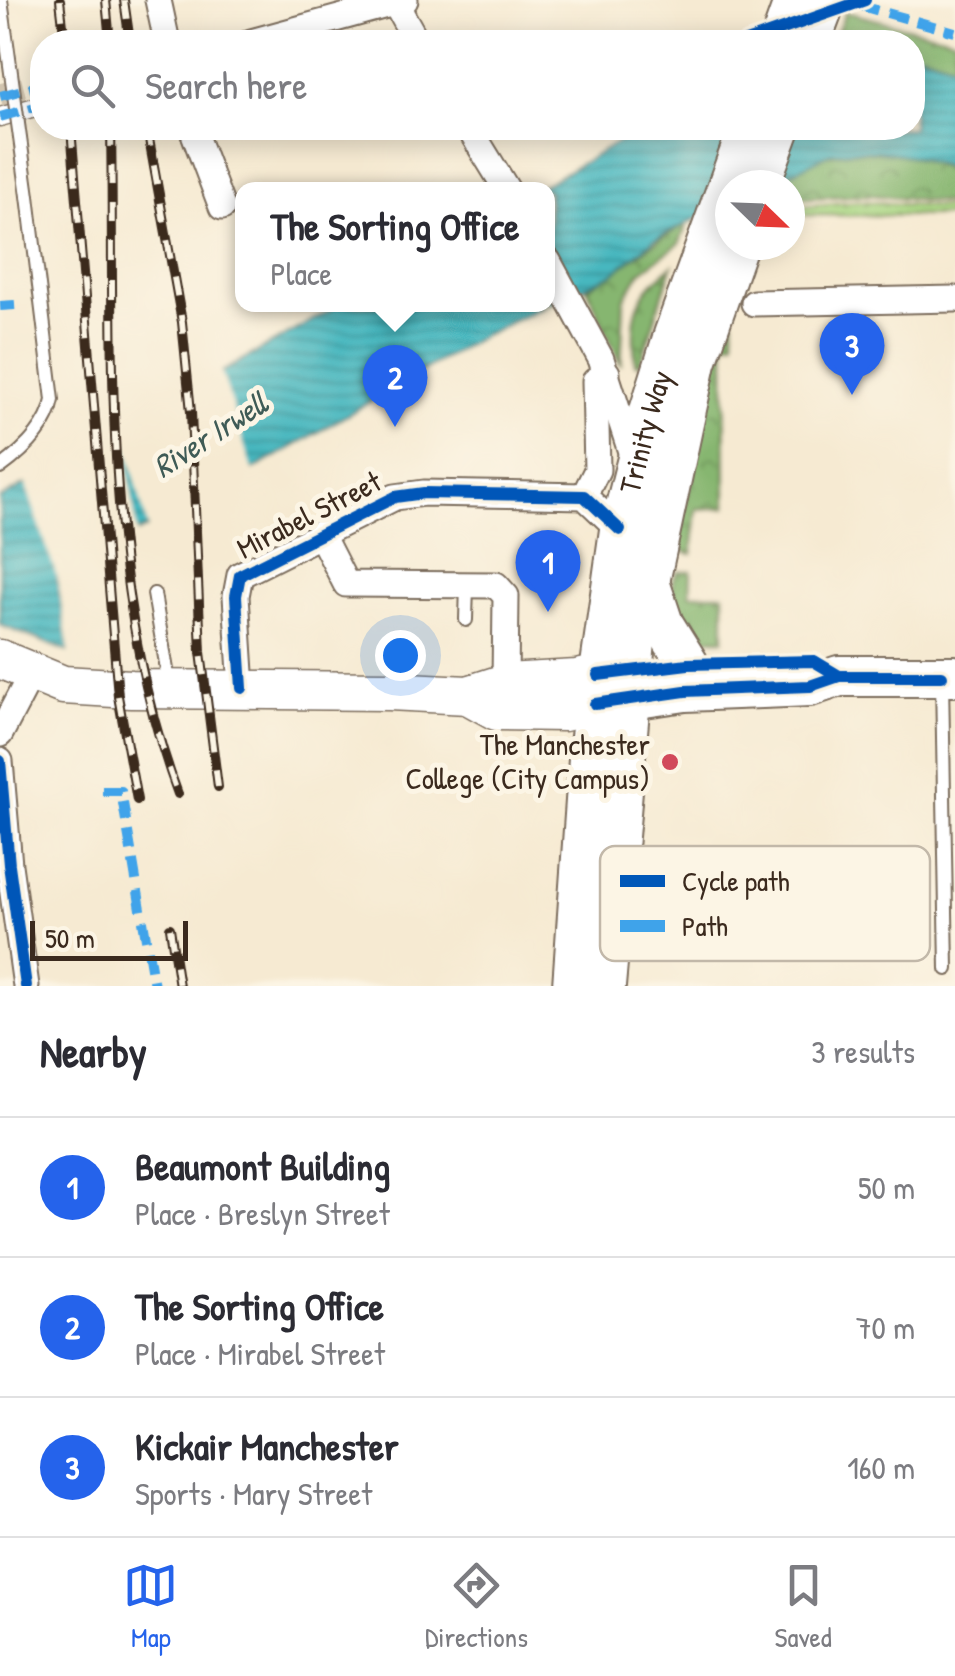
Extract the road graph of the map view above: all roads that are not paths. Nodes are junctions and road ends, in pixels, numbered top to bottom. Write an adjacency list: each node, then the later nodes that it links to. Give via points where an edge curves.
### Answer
1 (1, 0): 26 (lane, bridge, via 53,400 29,442)
2 (158, 0): 6 (street)
3 (796, 0): 9 (highway)
4 (826, 0): 10 (highway)
5 (400, 2): 7 (street); 8 (street)
6 (164, 30)
7 (296, 30)
8 (412, 30)
9 (785, 30)
10 (815, 30)
11 (30, 108): 12 (street)
12 (0, 117)
13 (196, 140): 19 (street)
14 (476, 140): 18 (street)
15 (747, 140): 22 (highway, Trinity Way)
16 (776, 140): 17 (highway)
17 (765, 170)
18 (502, 182)
19 (222, 208)
20 (732, 260): 22 (highway, Trinity Way)
21 (555, 273): 24 (street)
22 (721, 295): 23 (street); 25 (highway, Trinity Way); 30 (highway, Trinity Way, via 682,420)
23 (955, 299)
24 (607, 373): 25 (street); 27 (street, via 595,381 597,470)
25 (636, 466): 28 (highway, Trinity Way)
26 (0, 468)
27 (584, 496): 28 (street); 29 (street, Mirabel Street, via 407,494)
28 (620, 530): 40 (highway, Trinity Way)
29 (320, 532): 31 (street, via 346,584); 39 (street, Mirabel Street, via 236,580)
30 (649, 582): 34 (highway); 40 (highway, Trinity Way)
31 (466, 584): 33 (lane); 38 (street, via 496,585 506,596)
32 (154, 594): 41 (lane)
33 (466, 620)
34 (688, 664): 36 (highway, via 814,661); 40 (highway)
35 (16, 666): 41 (main road, via 72,687); 43 (street)
36 (840, 676): 37 (highway); 40 (highway, via 810,686)
37 (948, 676): 47 (lane)
38 (506, 683): 40 (main road, via 576,679); 42 (main road)
39 (242, 688): 41 (main road); 42 (main road)
40 (614, 688): 42 (main road, via 564,712 497,711); 45 (highway, Trinity Way); 49 (highway, Trinity Way, via 574,932)
41 (170, 689)
42 (468, 695)
43 (0, 734)
44 (0, 761): 48 (street)
45 (609, 846)
46 (606, 961): 50 (highway, Trinity Way)
47 (947, 970)
48 (26, 986)
49 (572, 986)
50 (605, 986)

